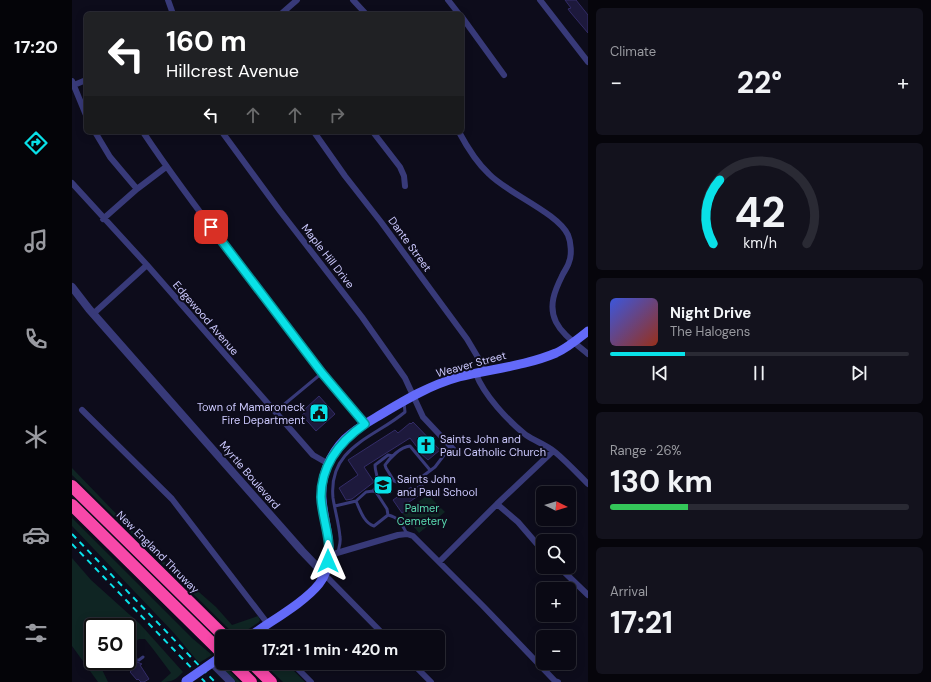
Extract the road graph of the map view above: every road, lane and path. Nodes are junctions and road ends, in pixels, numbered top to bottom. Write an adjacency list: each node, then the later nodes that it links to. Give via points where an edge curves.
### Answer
1 (168, 0): 6 (street)
2 (297, 0): 7 (street)
3 (353, 0): 8 (street)
4 (448, 0): 9 (street)
5 (540, 0): 11 (street)
6 (172, 12)
7 (283, 12)
8 (364, 12)
9 (458, 12)
10 (464, 20): 12 (street)
11 (588, 62)
12 (504, 75)
13 (84, 80): 14 (street)
14 (73, 83): 15 (street)
15 (84, 110)
16 (96, 134): 25 (street, via 107,154)
17 (144, 134): 22 (street)
18 (223, 134): 36 (street, Maple Hill Drive, via 362,317 405,378)
19 (315, 134): 33 (street, Dante Street, via 468,339)
20 (375, 134): 24 (street, via 400,167)
21 (460, 134): 31 (street, via 489,174 545,212 567,235 570,244 569,262 557,285 552,307 556,321)
22 (166, 167): 25 (street); 34 (street)
23 (72, 183): 26 (street, Edgewood Avenue)
24 (405, 186)
25 (137, 189): 26 (street)
26 (103, 219): 27 (street, Edgewood Avenue)
27 (147, 265): 29 (street); 39 (street, Edgewood Avenue)
28 (72, 287): 29 (street, Myrtle Boulevard)
29 (93, 314): 58 (street, Myrtle Boulevard)
30 (588, 331): 31 (main road, Weaver Street)
31 (573, 342): 32 (street); 33 (main road, Weaver Street, via 538,360)
32 (588, 354)
33 (486, 371): 35 (main road, Weaver Street)
34 (322, 373): 39 (lane); 40 (street)
35 (476, 374): 36 (main road, Weaver Street); 42 (street, via 480,384 500,410 525,434)
36 (413, 395): 37 (main road, Weaver Street); 41 (street, Maple Hill Drive, via 423,417)
37 (404, 401): 40 (main road, Weaver Street); 52 (lane, via 405,412 348,451 343,458 333,487)
38 (82, 410): 61 (street, via 172,499)
39 (275, 412): 44 (street, Edgewood Avenue, via 313,455)
40 (365, 424): 44 (main road, Weaver Street, via 345,439)
41 (453, 448): 45 (lane)
42 (553, 451): 46 (street); 50 (street)
43 (393, 456): 45 (lane, via 406,446 410,446); 45 (lane, via 385,466 396,482 423,476); 48 (lane, via 388,455 375,465 378,481)
44 (328, 463): 56 (main road, Weaver Street, via 321,498 328,537)
45 (430, 470)
46 (588, 484)
47 (72, 486): 62 (highway, New England Thruway)
48 (373, 491): 49 (lane, via 366,492); 53 (lane, via 387,509)
49 (356, 501): 52 (lane); 53 (lane, via 369,524 374,526)
50 (497, 504): 55 (street, via 518,522); 57 (street)
51 (72, 506): 65 (highway)
52 (334, 506): 56 (lane, via 340,539)
53 (388, 516): 54 (lane, via 395,517)
54 (407, 534): 56 (street); 57 (street, via 413,536)
55 (536, 543)
56 (334, 554): 58 (main road, Weaver Street)
57 (439, 562): 79 (street)
58 (324, 574): 61 (main road, Weaver Street, via 305,597); 64 (street, Myrtle Boulevard)
59 (566, 574): 60 (street)
60 (588, 595)
61 (268, 624): 63 (main road, Weaver Street)
62 (218, 630)
63 (259, 630)
64 (379, 630)
65 (215, 648)
66 (143, 657): 67 (lane)
67 (139, 660)
68 (214, 665): 73 (main road, bridge); 74 (street)
69 (239, 670): 75 (highway)
70 (259, 670): 76 (highway)
71 (299, 670): 77 (street)
72 (419, 670): 78 (street)
73 (185, 682)
74 (231, 682)
75 (251, 682)
76 (271, 682)
77 (311, 682)
78 (430, 682)
79 (558, 682)

